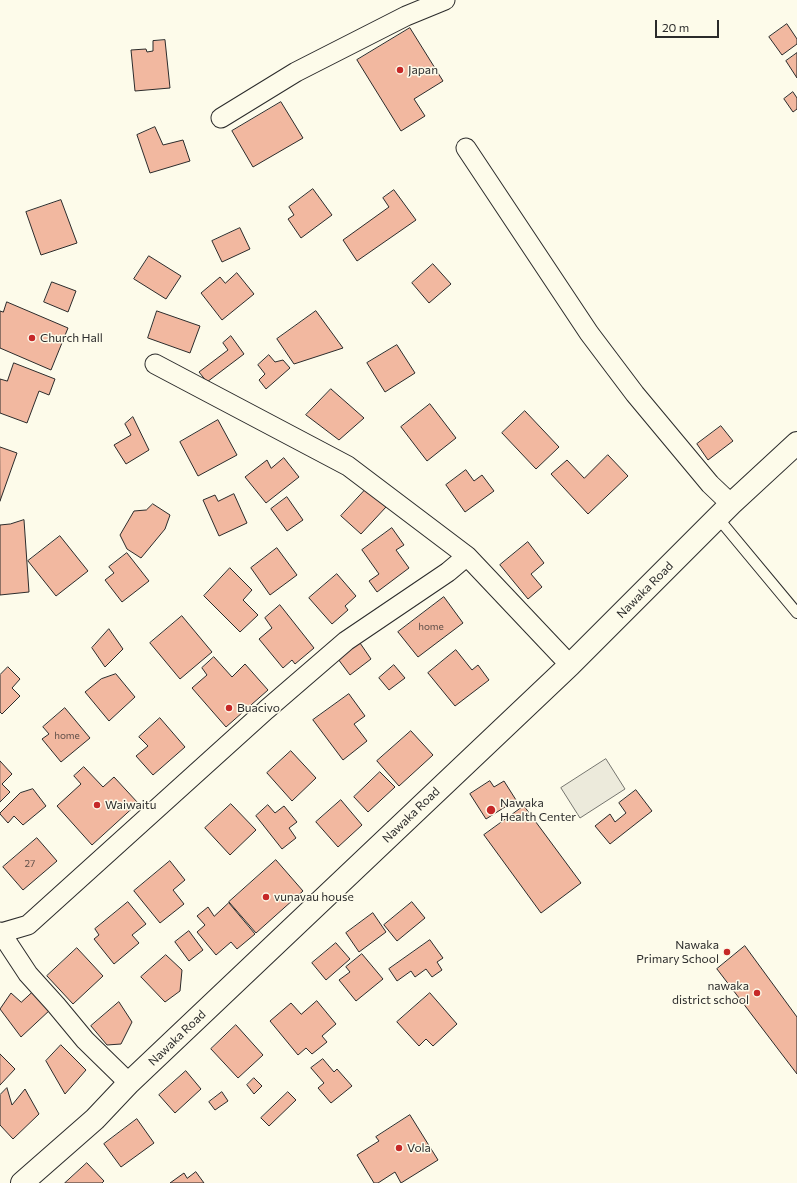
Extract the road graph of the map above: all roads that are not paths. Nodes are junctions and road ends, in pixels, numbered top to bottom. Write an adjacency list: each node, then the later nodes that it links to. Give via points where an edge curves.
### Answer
1 (445, 0): 2 (street, via 406,16 296,72)
2 (221, 118)
3 (466, 148): 6 (street, via 589,333 635,394 710,484)
4 (155, 364): 7 (street, via 348,466)
5 (797, 443): 6 (street, Nawaka Road)
6 (724, 511): 8 (lane); 9 (street, Nawaka Road)
7 (467, 556): 9 (street); 10 (street, via 448,572 346,641 28,925)
8 (797, 613)
9 (570, 664): 11 (street, Nawaka Road)
10 (0, 933): 11 (street, via 28,974 85,1040)
11 (129, 1083): 12 (street, Nawaka Road, via 95,1119)
12 (22, 1183)

